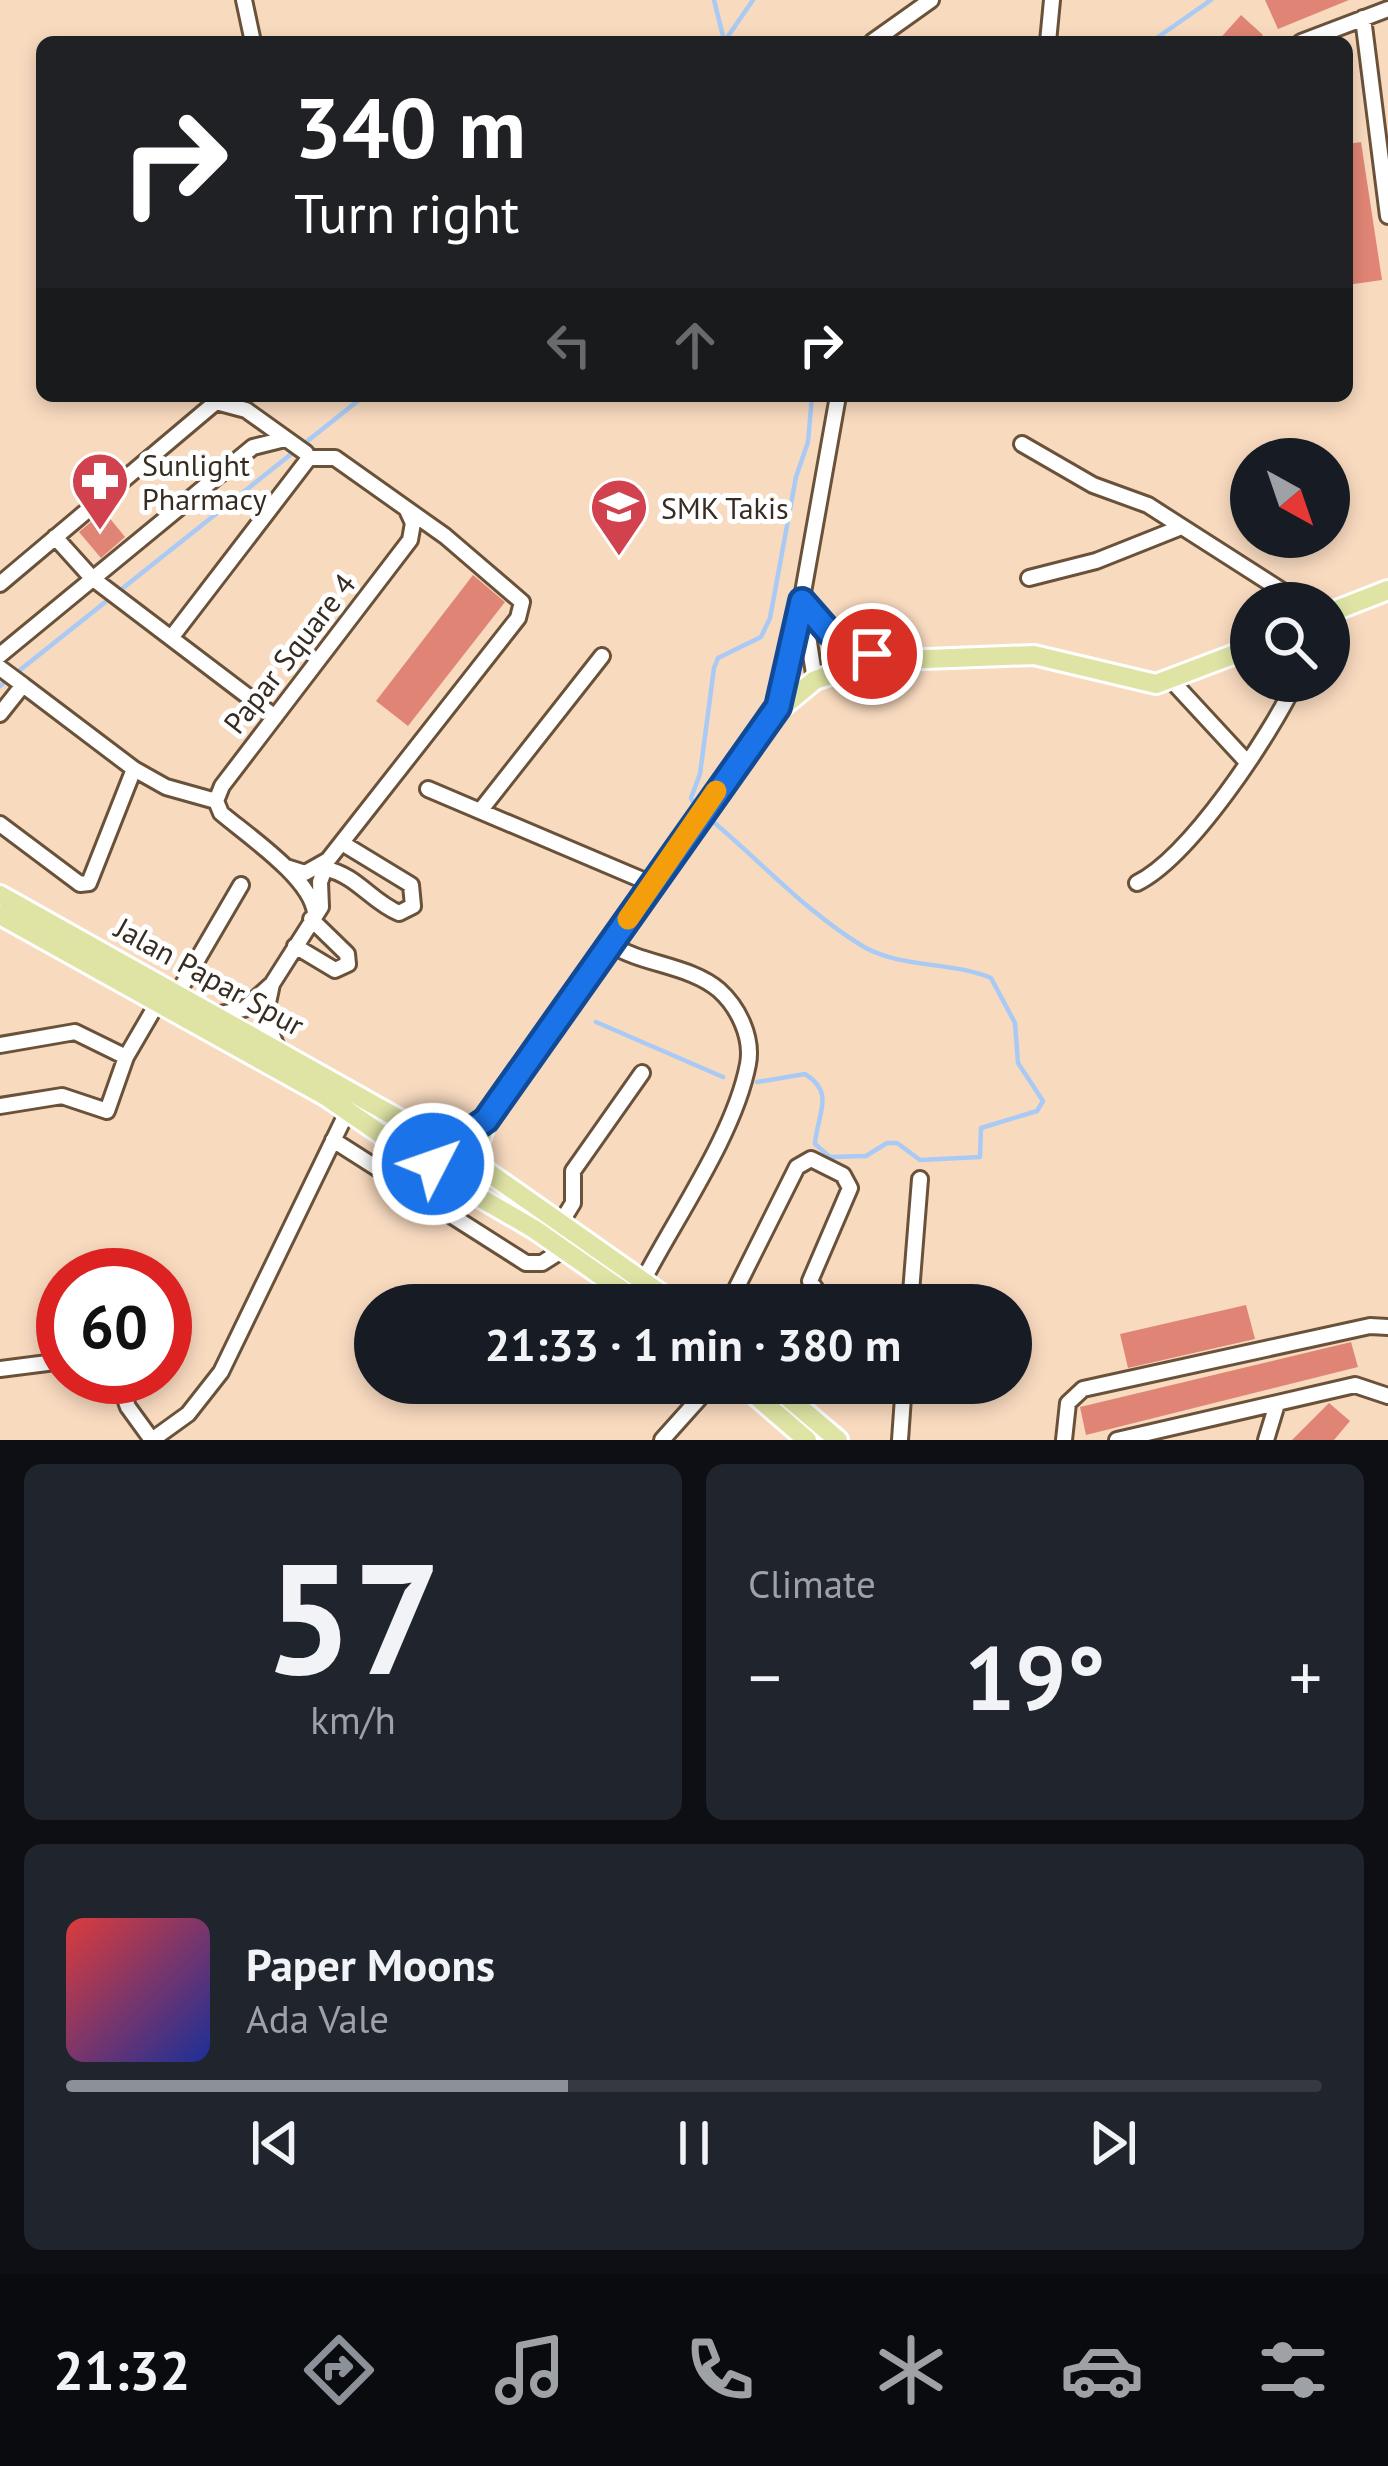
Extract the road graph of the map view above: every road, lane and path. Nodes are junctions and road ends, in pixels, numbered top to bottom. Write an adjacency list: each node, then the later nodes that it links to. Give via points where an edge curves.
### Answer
1 (244, 0): 6 (street)
2 (932, 0): 7 (street)
3 (1052, 0): 8 (street)
4 (1388, 9): 5 (street)
5 (1363, 18): 9 (street); 10 (street)
6 (252, 36)
7 (881, 36)
8 (1049, 36)
9 (1316, 36)
10 (1388, 216)
11 (837, 402): 27 (street)
12 (246, 410): 14 (street); 15 (street, via 254,434); 19 (street, via 217,402)
13 (1022, 444): 17 (street, via 1148,505)
14 (298, 448): 15 (street, via 265,440); 16 (street, via 335,458); 28 (street)
15 (248, 451): 21 (street)
16 (405, 506): 18 (street); 20 (street)
17 (1179, 529): 22 (street); 23 (street)
18 (445, 536): 20 (street); 47 (street, via 518,596 521,613)
19 (55, 537): 21 (street); 24 (street)
20 (410, 540): 40 (street, Papar Square 4)
21 (92, 578): 28 (street); 29 (street)
22 (1029, 578)
23 (1270, 582)
24 (0, 584)
25 (1388, 590): 26 (main road)
26 (1350, 605)
27 (803, 608): 32 (main road, via 830,633); 34 (street); 38 (main road)
28 (171, 638): 40 (street)
29 (0, 655)
30 (602, 656): 45 (street)
31 (1230, 656): 35 (main road)
32 (885, 660): 34 (main road); 35 (main road, via 1034,655 1142,682)
33 (0, 668): 36 (street)
34 (815, 680): 38 (main road)
35 (1172, 681): 41 (street)
36 (19, 683): 39 (street); 42 (street)
37 (1283, 702): 41 (street)
38 (778, 707): 51 (main road)
39 (0, 714)
40 (274, 717): 44 (street, Papar Square 4)
41 (1246, 761): 50 (street, via 1176,857)
42 (134, 769): 44 (street); 46 (street, via 89,883)
43 (428, 789): 45 (street)
44 (216, 801): 49 (street)
45 (480, 811): 51 (street)
46 (0, 824)
47 (342, 843): 48 (street); 48 (street, via 412,885 413,906 389,909)
48 (327, 865): 49 (street, via 305,873); 55 (street)
49 (286, 867): 55 (street, via 313,899)
50 (1137, 883)
51 (652, 884): 56 (main road)
52 (241, 885): 59 (street)
53 (0, 895): 59 (main road, Jalan Papar Spur)
54 (0, 914): 60 (main road)
55 (313, 916): 57 (street); 57 (street, via 348,964 334,970)
56 (610, 944): 69 (main road); 75 (street, via 719,990 748,1045 725,1125)
57 (295, 946): 58 (street)
58 (272, 984): 61 (street, via 244,1009); 63 (street, via 265,1017)
59 (179, 992): 61 (main road, Jalan Papar Spur)
60 (158, 1002): 64 (street); 67 (main road)
61 (220, 1014): 63 (main road, Jalan Papar Spur)
62 (0, 1045): 64 (street, via 75,1032)
63 (276, 1045): 69 (main road, Jalan Papar Spur)
64 (126, 1058): 66 (street, via 107,1112 58,1096)
65 (642, 1073): 73 (street, via 573,1171 573,1203)
66 (0, 1106)
67 (348, 1110): 68 (street); 70 (main road)
68 (333, 1140): 74 (street, via 526,1262 542,1263); 91 (street, via 221,1372 188,1414)
69 (462, 1153): 70 (main road, via 435,1158); 72 (main road, via 468,1178); 73 (main road, Jalan Papar Spur)
70 (434, 1170): 72 (main road, via 445,1184)
71 (920, 1180): 80 (street)
72 (458, 1185): 74 (main road)
73 (562, 1221): 75 (main road)
74 (564, 1249): 76 (main road)
75 (644, 1279): 77 (main road)
76 (614, 1284)
77 (650, 1284)
78 (742, 1284): 79 (street, via 797,1167 811,1159 850,1183)
79 (813, 1284)
80 (912, 1284)
81 (1388, 1327): 96 (street, via 1084,1389 1068,1403)
82 (36, 1365): 83 (street)
83 (0, 1370)
84 (1388, 1396): 90 (street, via 1355,1384)
85 (127, 1404): 91 (street)
86 (694, 1404): 92 (street)
87 (765, 1404): 93 (main road)
88 (796, 1404): 94 (main road)
89 (903, 1404): 95 (street)
90 (1277, 1404): 97 (street); 98 (street)
91 (152, 1440)
92 (662, 1440)
93 (807, 1440)
94 (838, 1440)
95 (900, 1440)
96 (1064, 1440)
97 (1117, 1440)
98 (1265, 1440)

